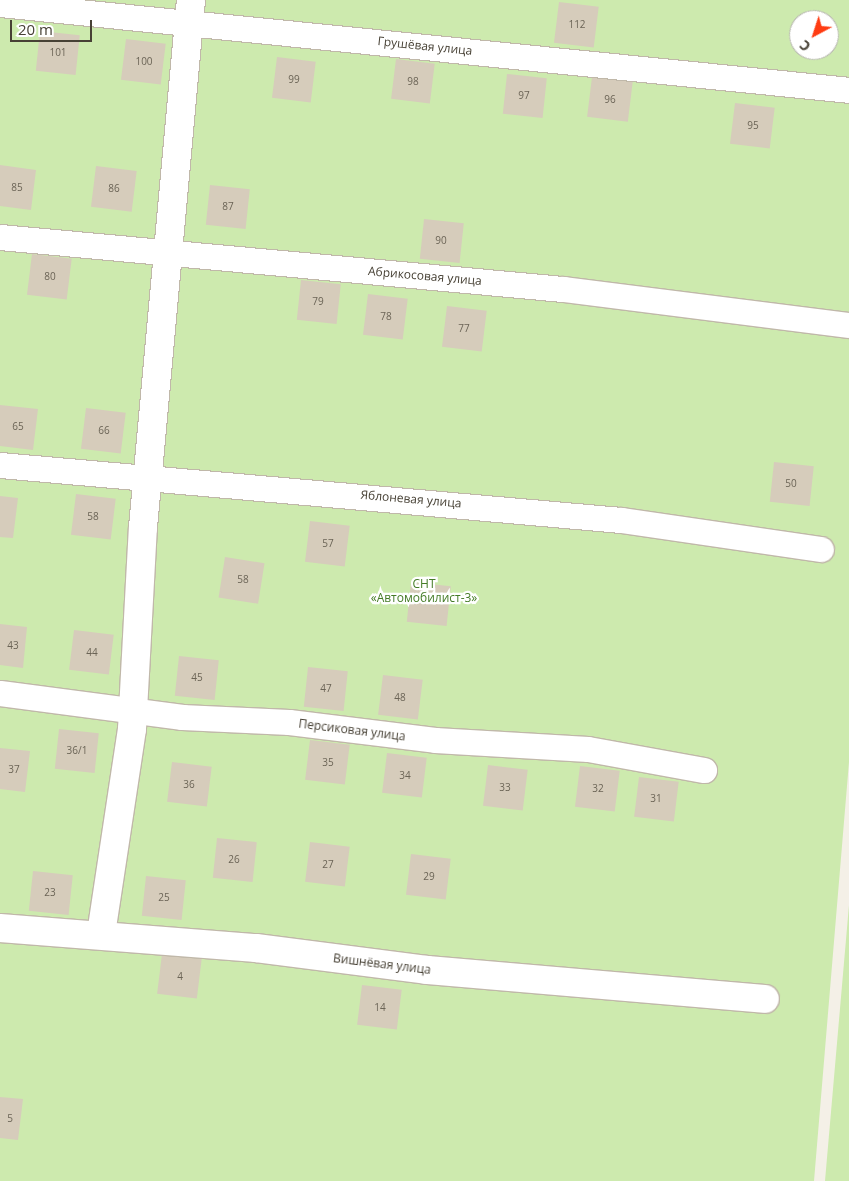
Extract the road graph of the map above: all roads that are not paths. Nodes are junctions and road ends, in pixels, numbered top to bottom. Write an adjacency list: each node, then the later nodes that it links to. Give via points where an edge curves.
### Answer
1 (0, 4): 2 (street, Грушёвая улица)
2 (190, 11): 3 (street, Грушёвая улица); 5 (street)
3 (849, 90)
4 (0, 237): 5 (street, Абрикосовая улица)
5 (170, 252): 6 (street, Абрикосовая улица, via 581,291 789,320); 8 (street)
6 (849, 325)
7 (0, 465): 8 (street, Яблоневая улица)
8 (148, 480): 9 (street, Яблоневая улица, via 378,496 622,520); 11 (street)
9 (821, 550)
10 (0, 693): 11 (street, Персиковая улица)
11 (133, 711): 12 (street, Персиковая улица, via 289,722 435,740 588,749); 14 (street, via 114,870)
12 (704, 770)
13 (0, 928): 14 (street, Вишнёвая улица)
14 (101, 934): 15 (street, Вишнёвая улица, via 256,948 427,970)
15 (765, 999)

